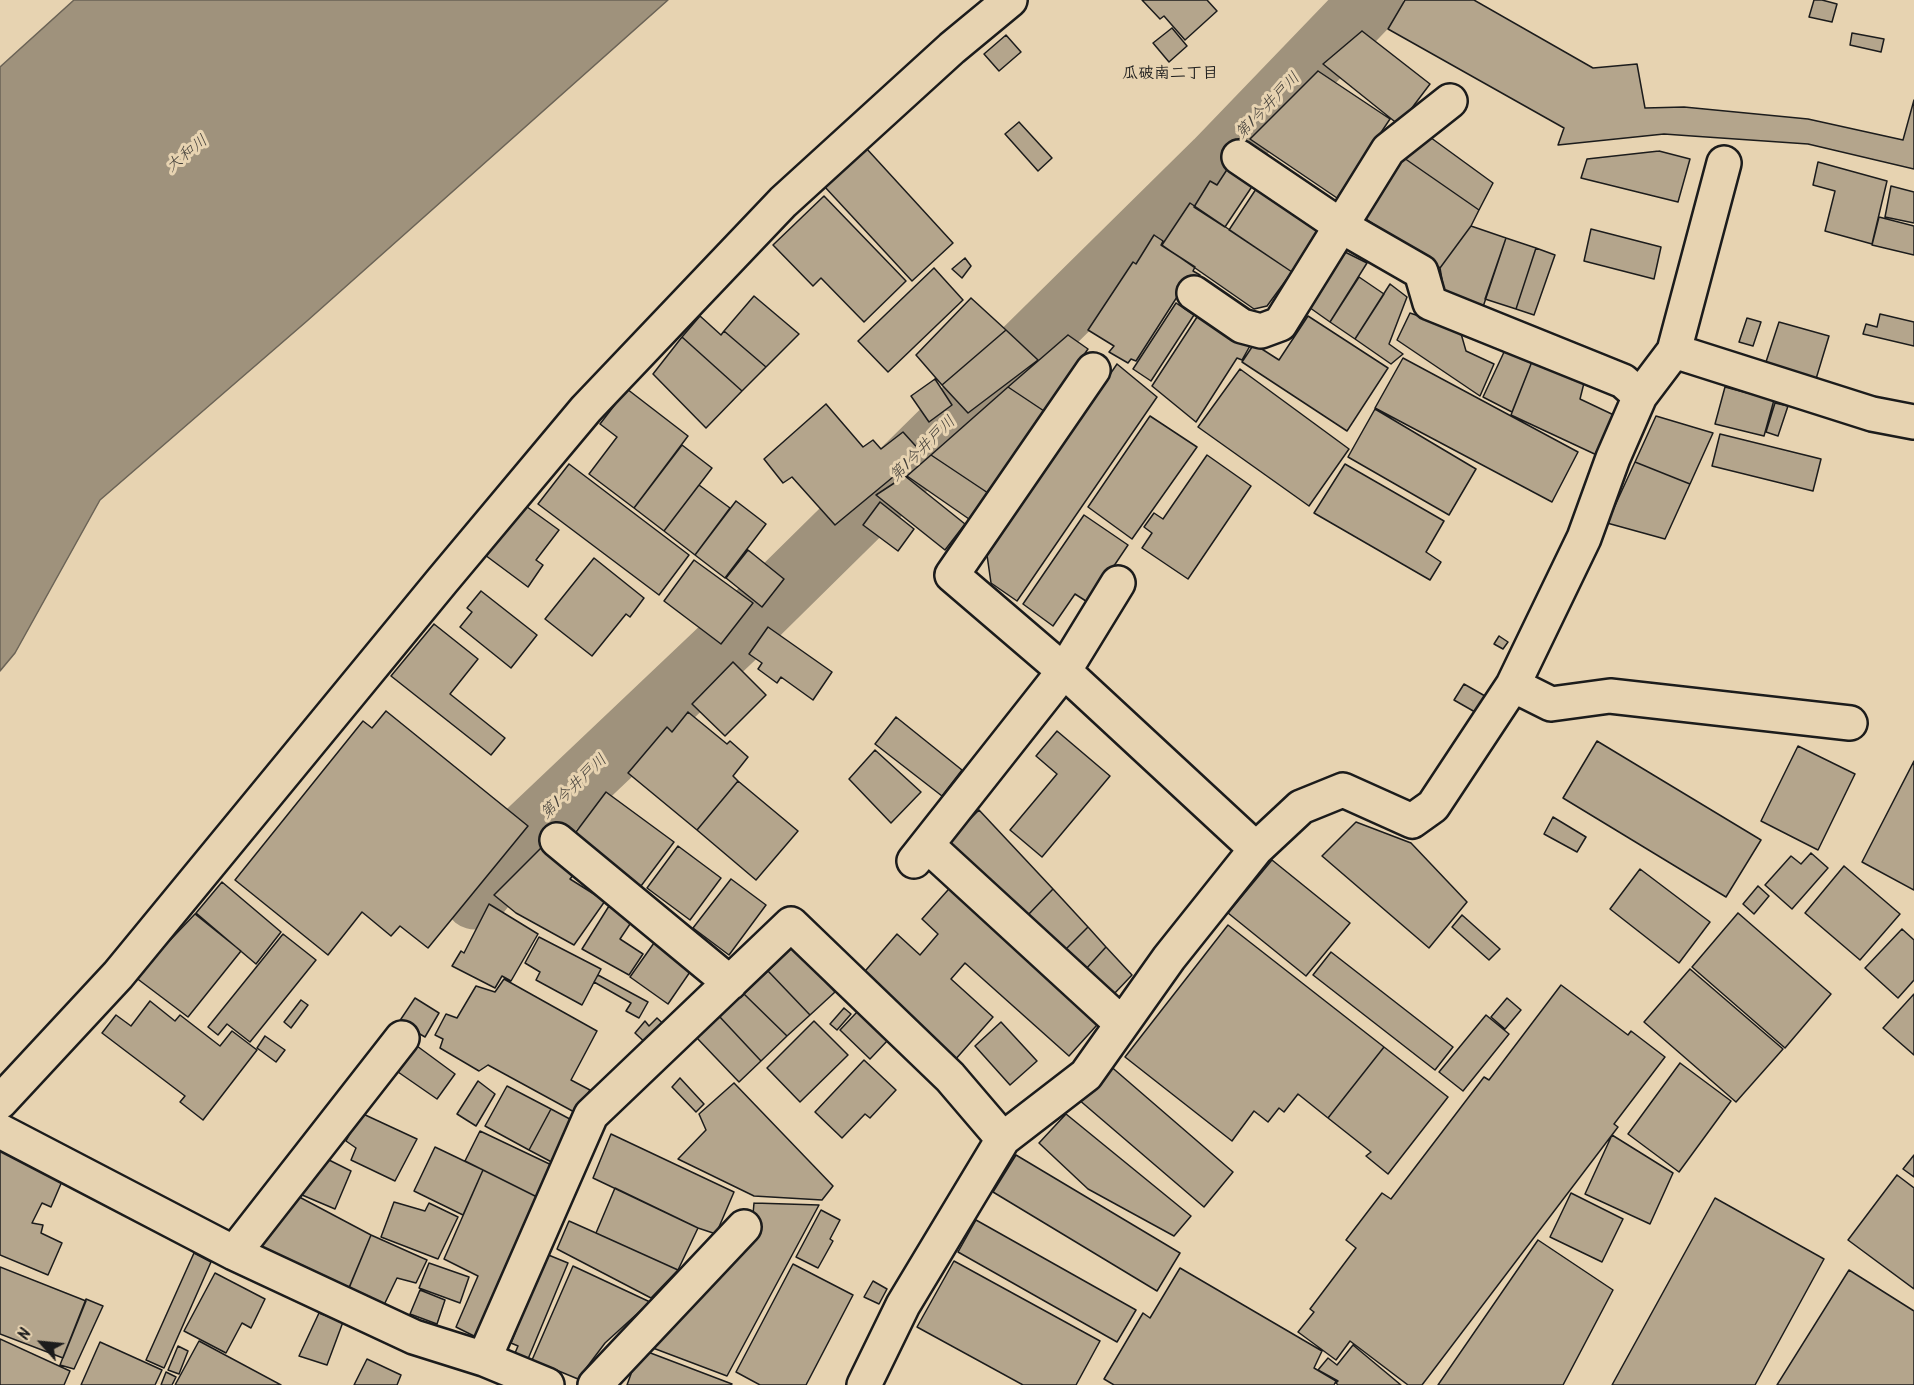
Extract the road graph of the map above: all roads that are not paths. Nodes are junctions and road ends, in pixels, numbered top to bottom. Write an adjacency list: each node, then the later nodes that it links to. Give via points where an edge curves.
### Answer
1 (1010, 0): 20 (street, via 783,202 586,409 118,975)
2 (1450, 101): 5 (street, via 1388,150)
3 (1239, 158): 5 (street)
4 (1724, 163): 7 (street)
5 (1341, 226): 6 (street, via 1280,324 1261,331 1242,326); 9 (street, via 1421,272 1430,303 1623,381)
6 (1194, 293)
7 (1674, 351): 9 (street); 10 (street, via 1872,414)
8 (1093, 370): 12 (street, via 952,575)
9 (1640, 396): 13 (street, via 1584,538)
10 (1914, 422)
11 (1118, 583): 12 (street)
12 (1064, 671): 16 (street); 18 (street, via 921,853)
13 (1513, 685): 14 (street, via 1551,704 1610,696); 16 (street, via 1433,806 1412,821 1343,790 1301,807)
14 (1850, 723)
15 (558, 840): 17 (street)
16 (1256, 849): 18 (street)
17 (730, 982): 22 (street, via 791,924 950,1077); 25 (street, via 591,1115)
18 (1122, 1024): 22 (street, via 1086,1075)
19 (402, 1038): 24 (street)
20 (0, 1102)
21 (0, 1131): 24 (street)
22 (1003, 1139): 28 (street, via 903,1305)
23 (744, 1227): 27 (street)
24 (234, 1253): 25 (street, via 414,1337)
25 (484, 1359): 26 (street)
26 (547, 1385)
27 (595, 1385)
28 (864, 1385)

